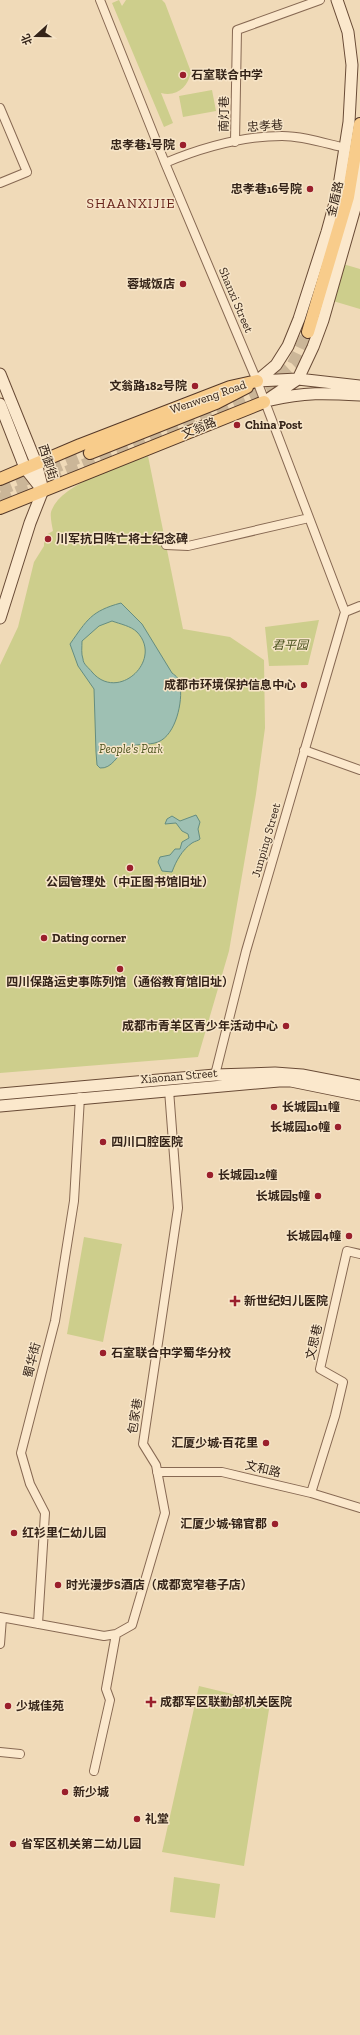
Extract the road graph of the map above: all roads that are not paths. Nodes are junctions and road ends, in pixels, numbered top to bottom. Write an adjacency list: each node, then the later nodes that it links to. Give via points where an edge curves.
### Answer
1 (100, 0): 10 (street, Shanxi Street)
2 (320, 0): 8 (street, 南灯巷, via 237,30)
3 (337, 0): 9 (main road, 金盾路, via 348,32 352,65)
4 (0, 108): 12 (street, via 27,172)
5 (360, 120): 6 (main road, 金盾路)
6 (360, 124): 7 (main road, 金盾路); 13 (main road, 金盾路, via 348,197)
7 (360, 140)
8 (235, 142): 9 (street, 忠孝巷, via 282,136 309,139); 10 (street, 忠孝巷, via 184,155)
9 (345, 148): 16 (main road, 金盾路, via 338,192 299,319 283,356)
10 (165, 163): 16 (street, Shanxi Street)
11 (360, 165): 15 (main road, 金盾路, via 355,208 325,312 313,347)
12 (0, 183)
13 (308, 332)
14 (0, 374): 22 (main road, 西御街)
15 (298, 378): 16 (main road); 17 (main road); 19 (main road, 金盾路)
16 (256, 381): 19 (street, Shanxi Street); 21 (main road, Wenweng Road, via 216,403); 22 (main road, Wenweng Road, via 230,387)
17 (360, 386)
18 (360, 395): 19 (main road, 文翁路, via 324,392 297,394)
19 (264, 402): 24 (main road, 文翁路); 26 (street, Shanxi Street)
20 (0, 404): 22 (main road, 西御街)
21 (90, 453)
22 (31, 465): 23 (main road, Wenweng Road); 24 (main road, 西御街)
23 (0, 479)
24 (43, 490): 25 (main road, 文翁路); 30 (main road)
25 (0, 508)
26 (309, 518): 27 (street, via 188,546); 29 (street, Shanxi Street)
27 (166, 545)
28 (360, 606): 29 (street)
29 (345, 612): 31 (street, Junping Street)
30 (0, 618)
31 (304, 750): 32 (street); 33 (street, Junping Street, via 246,951)
32 (360, 770)
33 (215, 1075): 34 (main road, Xiaonan Street, via 291,1074); 36 (main road, Xiaonan Street)
34 (360, 1086)
35 (169, 1090): 37 (main road, Xiaonan Street, via 291,1081); 38 (main road, Xiaonan Street); 41 (street, 包家巷, via 178,1208 143,1444 156,1465)
36 (0, 1094)
37 (360, 1095)
38 (80, 1097): 39 (main road, Xiaonan Street); 45 (street, 蜀华街, via 74,1201 55,1321 21,1453 30,1484 45,1513)
39 (0, 1106)
40 (360, 1254): 42 (street, 文思巷, via 346,1251 320,1370 343,1382)
41 (157, 1472): 42 (street, 文和路, via 222,1472); 46 (street, 包家巷, via 165,1513 132,1625)
42 (311, 1493): 43 (street, 文和路)
43 (360, 1508)
44 (1, 1618): 45 (street); 47 (street)
45 (38, 1624): 46 (street, via 104,1636)
46 (116, 1634): 50 (street, via 106,1689 110,1700)
47 (0, 1644)
48 (0, 1752): 49 (street)
49 (20, 1754)
50 (94, 1771)

